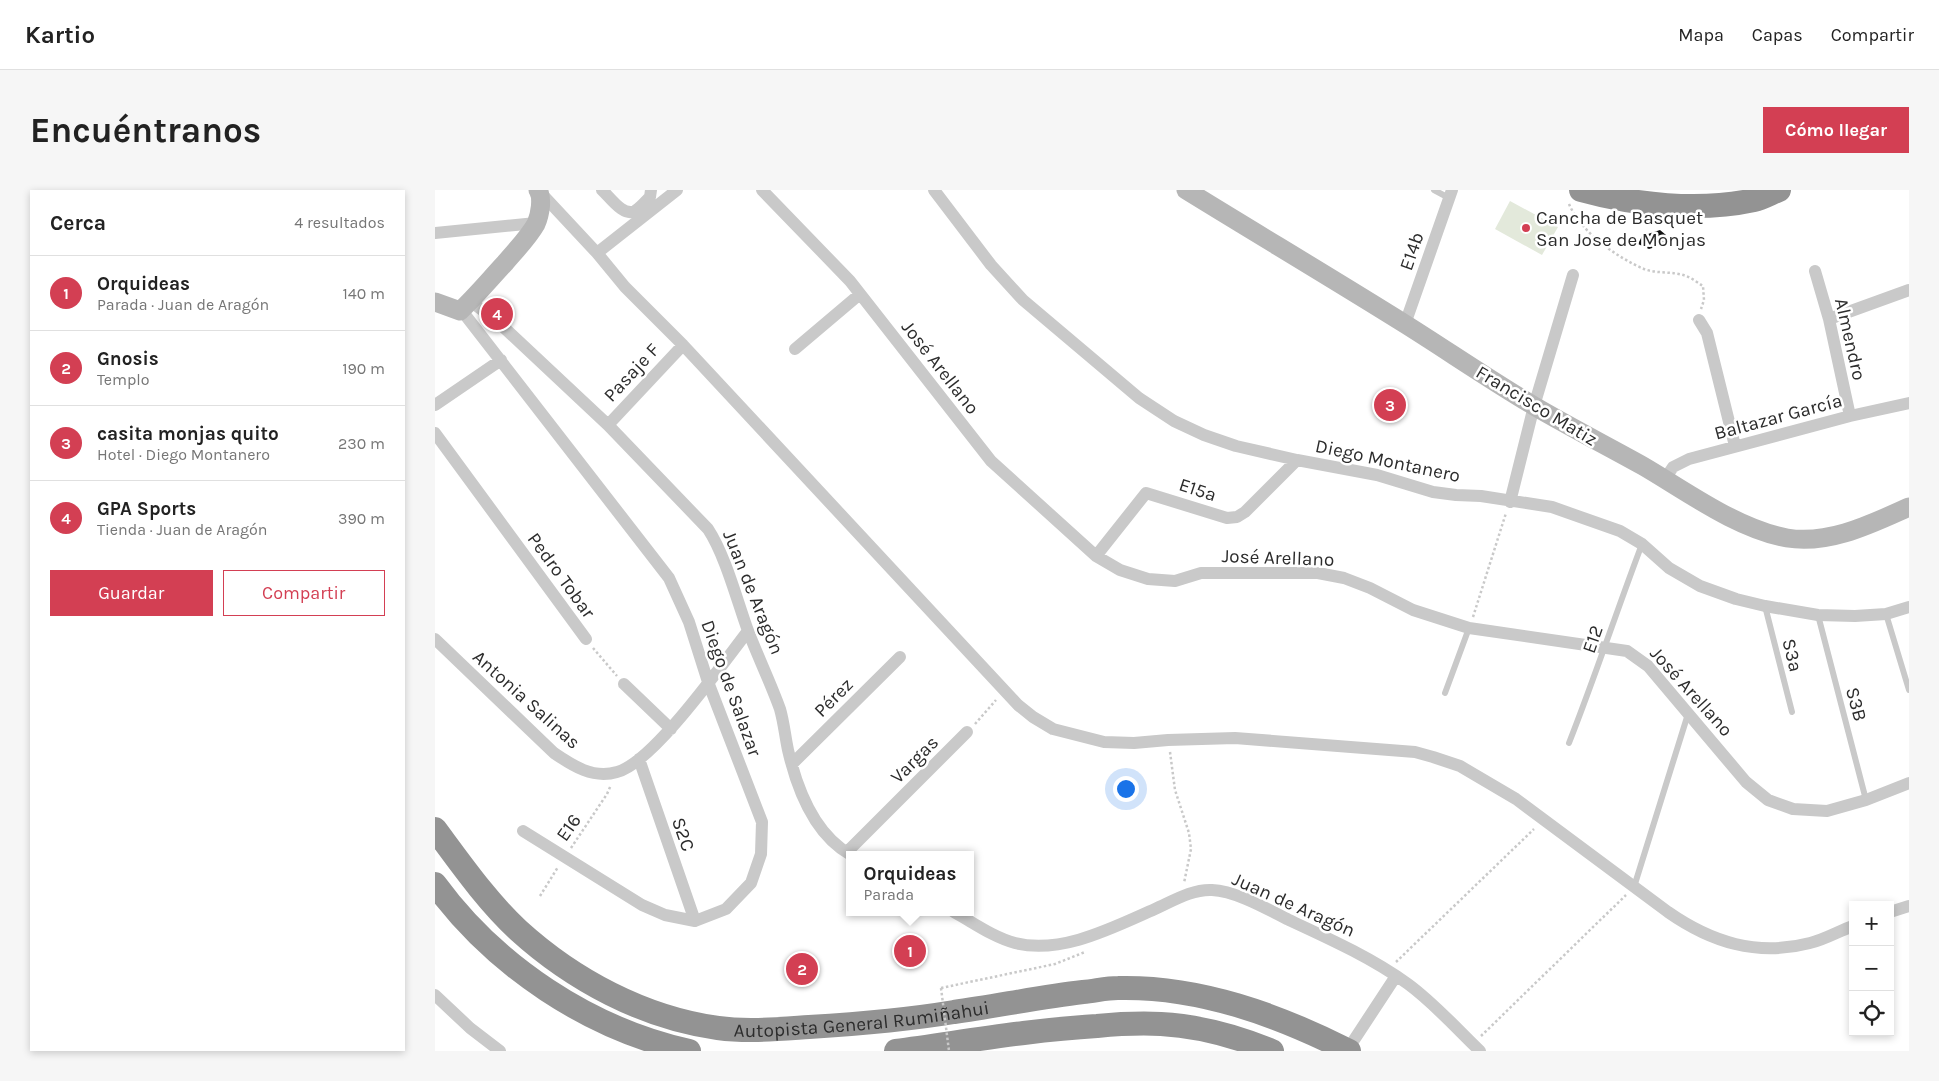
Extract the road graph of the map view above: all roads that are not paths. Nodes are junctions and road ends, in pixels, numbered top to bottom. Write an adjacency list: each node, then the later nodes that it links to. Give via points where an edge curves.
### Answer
1 (602, 190): 2 (street, via 629,212 650,197)
2 (651, 190)
3 (677, 190): 14 (street)
4 (762, 190): 18 (street, José Arellano)
5 (934, 190): 34 (street, Diego Montanero, via 1007,284 1139,398 1174,421 1205,435)
6 (1434, 190): 10 (lane)
7 (1779, 190): 11 (highway, via 1756,200 1726,204 1662,205)
8 (539, 191): 12 (street); 14 (street)
9 (1196, 192): 23 (street, Francisco Matiz)
10 (1450, 194): 23 (street, E14b)
11 (1574, 194)
12 (537, 223): 13 (street); 20 (street)
13 (435, 233)
14 (597, 253): 24 (street, via 625,287)
15 (1815, 271): 21 (street, Almendro)
16 (1573, 275): 29 (street)
17 (1909, 290): 21 (street)
18 (860, 294): 25 (street); 39 (street, José Arellano, via 991,460)
19 (435, 302): 20 (street)
20 (465, 306): 26 (street, Diego de Salazar, via 466,316); 31 (street, Juan de Aragón, via 497,321)
21 (1829, 319): 30 (street, Almendro)
22 (1699, 320): 33 (street, via 1707,334)
23 (1405, 324): 29 (street, Francisco Matiz)
24 (683, 345): 31 (street, Pasaje F); 68 (street, via 1005,690 1033,717 1053,729 1114,743 1235,738 1415,752 1460,766 1515,799)
25 (795, 349)
26 (501, 360): 28 (street); 50 (street, Diego de Salazar, via 669,578 689,622)
27 (1909, 403): 30 (street, Baltazar García)
28 (435, 405)
29 (1533, 406): 35 (street, Francisco Matiz); 36 (street)
30 (1850, 416): 33 (street, Baltazar García)
31 (608, 425): 45 (street, Juan de Aragón, via 708,528 718,547)
32 (435, 432): 46 (street, Pedro Tobar)
33 (1735, 446): 35 (street, Baltazar García, via 1673,466)
34 (1297, 460): 36 (street, Diego Montanero, via 1377,475 1433,492); 39 (street, E15a, via 1237,517 1227,518 1146,493)
35 (1665, 479): 37 (street, Francisco Matiz, via 1749,526 1788,538 1827,538)
36 (1509, 502): 38 (street, Diego Montanero, via 1529,502 1576,515 1620,530)
37 (1909, 507)
38 (1642, 544): 40 (street, Diego Montanero, via 1669,568 1700,586); 48 (lane, E12)
39 (1096, 556): 44 (street, José Arellano, via 1120,570 1148,579 1175,580 1201,573 1318,573 1345,578 1413,610)
40 (1765, 606): 43 (street, Diego Montanero); 54 (lane, S3a)
41 (1909, 607): 42 (street, Diego Montanero)
42 (1886, 614): 43 (street, Diego Montanero); 52 (lane)
43 (1818, 615): 62 (lane, S3B)
44 (1469, 628): 48 (street, José Arellano); 53 (lane)
45 (748, 632): 50 (street, Antonia Salinas); 60 (street, Juan de Aragón, via 780,710)
46 (586, 639)
47 (435, 640): 59 (street, Antonia Salinas, via 553,753 570,764 597,774 627,769)
48 (1606, 647): 55 (street, José Arellano, via 1627,651 1648,666); 58 (lane, E12)
49 (900, 657): 60 (street, Pérez)
50 (708, 682): 56 (street, Antonia Salinas); 72 (street, Diego de Salazar, via 762,822 761,854 751,883 726,909)
51 (624, 684): 56 (street)
52 (1909, 690)
53 (1445, 693)
54 (1792, 712)
55 (1689, 713): 62 (street, José Arellano, via 1746,782 1768,800 1793,808 1827,811); 68 (lane)
56 (671, 729): 59 (street, Antonia Salinas)
57 (967, 732): 65 (street, Vargas)
58 (1569, 743)
59 (639, 760): 72 (street, S2C)
60 (792, 764): 66 (street, Juan de Aragón, via 816,821)
61 (1909, 783): 62 (street, José Arellano)
62 (1866, 800)
63 (435, 829): 76 (highway, Autopista General Rumiñahui, via 496,907 518,930 551,956 584,979 625,1000 690,1023 744,1030 860,1024 1117,988 1157,990 1235,1005)
64 (523, 831): 72 (street, via 643,905 665,915)
65 (852, 851)
66 (846, 852)
67 (435, 884): 79 (highway, via 453,908 499,953 547,991 604,1022)
68 (1634, 887): 73 (street, via 1706,936 1749,947 1788,948 1812,943)
69 (1909, 906): 70 (street)
70 (1894, 911)
71 (962, 916): 74 (street, Juan de Aragón, via 1003,938 1026,945 1051,946 1122,924 1181,897 1200,891 1223,891 1281,916)
72 (695, 921)
73 (1849, 928)
74 (1392, 973): 76 (street); 77 (street, Juan de Aragón)
75 (435, 994): 80 (street)
76 (1352, 1045)
77 (1477, 1048)
78 (938, 1049): 81 (highway, Autopista General Rumiñahui); 82 (highway, Autopista General Rumiñahui, via 1052,1028 1162,1024 1211,1032)
79 (682, 1050)
80 (500, 1051)
81 (897, 1051)
82 (1272, 1051)

